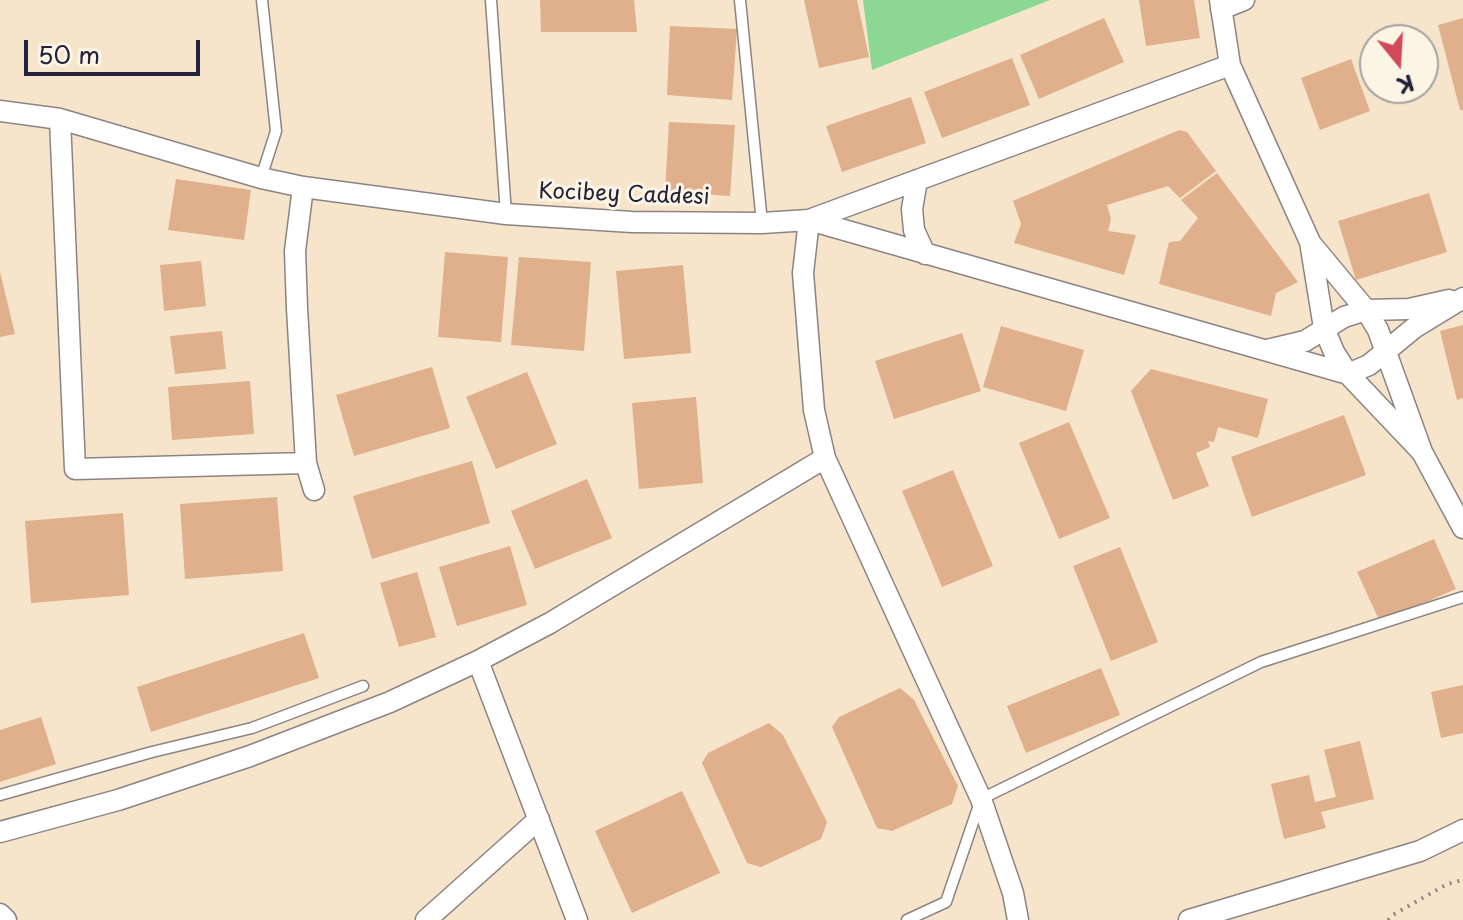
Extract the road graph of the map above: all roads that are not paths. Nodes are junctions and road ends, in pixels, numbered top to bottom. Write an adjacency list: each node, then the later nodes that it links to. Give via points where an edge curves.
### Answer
1 (262, 0): 9 (lane, via 276,131)
2 (491, 0): 12 (lane)
3 (740, 0): 14 (lane)
4 (1244, 0): 5 (street)
5 (1220, 4): 6 (street)
6 (1230, 65): 10 (street, Kocibey Caddesi); 15 (street)
7 (0, 111): 8 (street, Kocibey Caddesi)
8 (60, 119): 9 (street, Kocibey Caddesi); 25 (street, via 75,469)
9 (261, 178): 11 (street, Kocibey Caddesi)
10 (917, 180): 13 (street, Kocibey Caddesi); 16 (street, via 914,230)
11 (303, 187): 12 (street, Kocibey Caddesi); 25 (street, via 295,251)
12 (506, 214): 14 (street, Kocibey Caddesi)
13 (809, 220): 14 (street, Kocibey Caddesi); 16 (street); 24 (street, via 803,273 814,410)
14 (762, 223)
15 (1310, 242): 18 (street); 19 (street)
16 (925, 254): 20 (street)
17 (1463, 297): 18 (street, via 1409,309); 21 (street)
18 (1366, 310): 19 (street); 21 (street)
19 (1324, 328): 20 (street, via 1305,341); 22 (street)
20 (1263, 351): 22 (street)
21 (1387, 352): 22 (street); 23 (street)
22 (1348, 374): 23 (street)
23 (1422, 452): 27 (street)
24 (825, 458): 29 (street); 32 (street)
25 (306, 463): 26 (street)
26 (314, 490)
27 (1463, 528)
28 (1463, 597): 32 (lane, via 1261,662)
29 (478, 661): 33 (street); 35 (street, via 250,756)
30 (363, 686): 31 (lane, via 252,728)
31 (0, 795)
32 (981, 799): 40 (lane, via 946,902); 41 (street)
33 (539, 819): 38 (street); 39 (street)
34 (1463, 830): 42 (street, via 1420,851)
35 (0, 832)
36 (0, 914): 37 (street)
37 (6, 920)
38 (426, 920)
39 (577, 920)
40 (907, 920)
41 (1018, 920)
42 (1189, 920)

